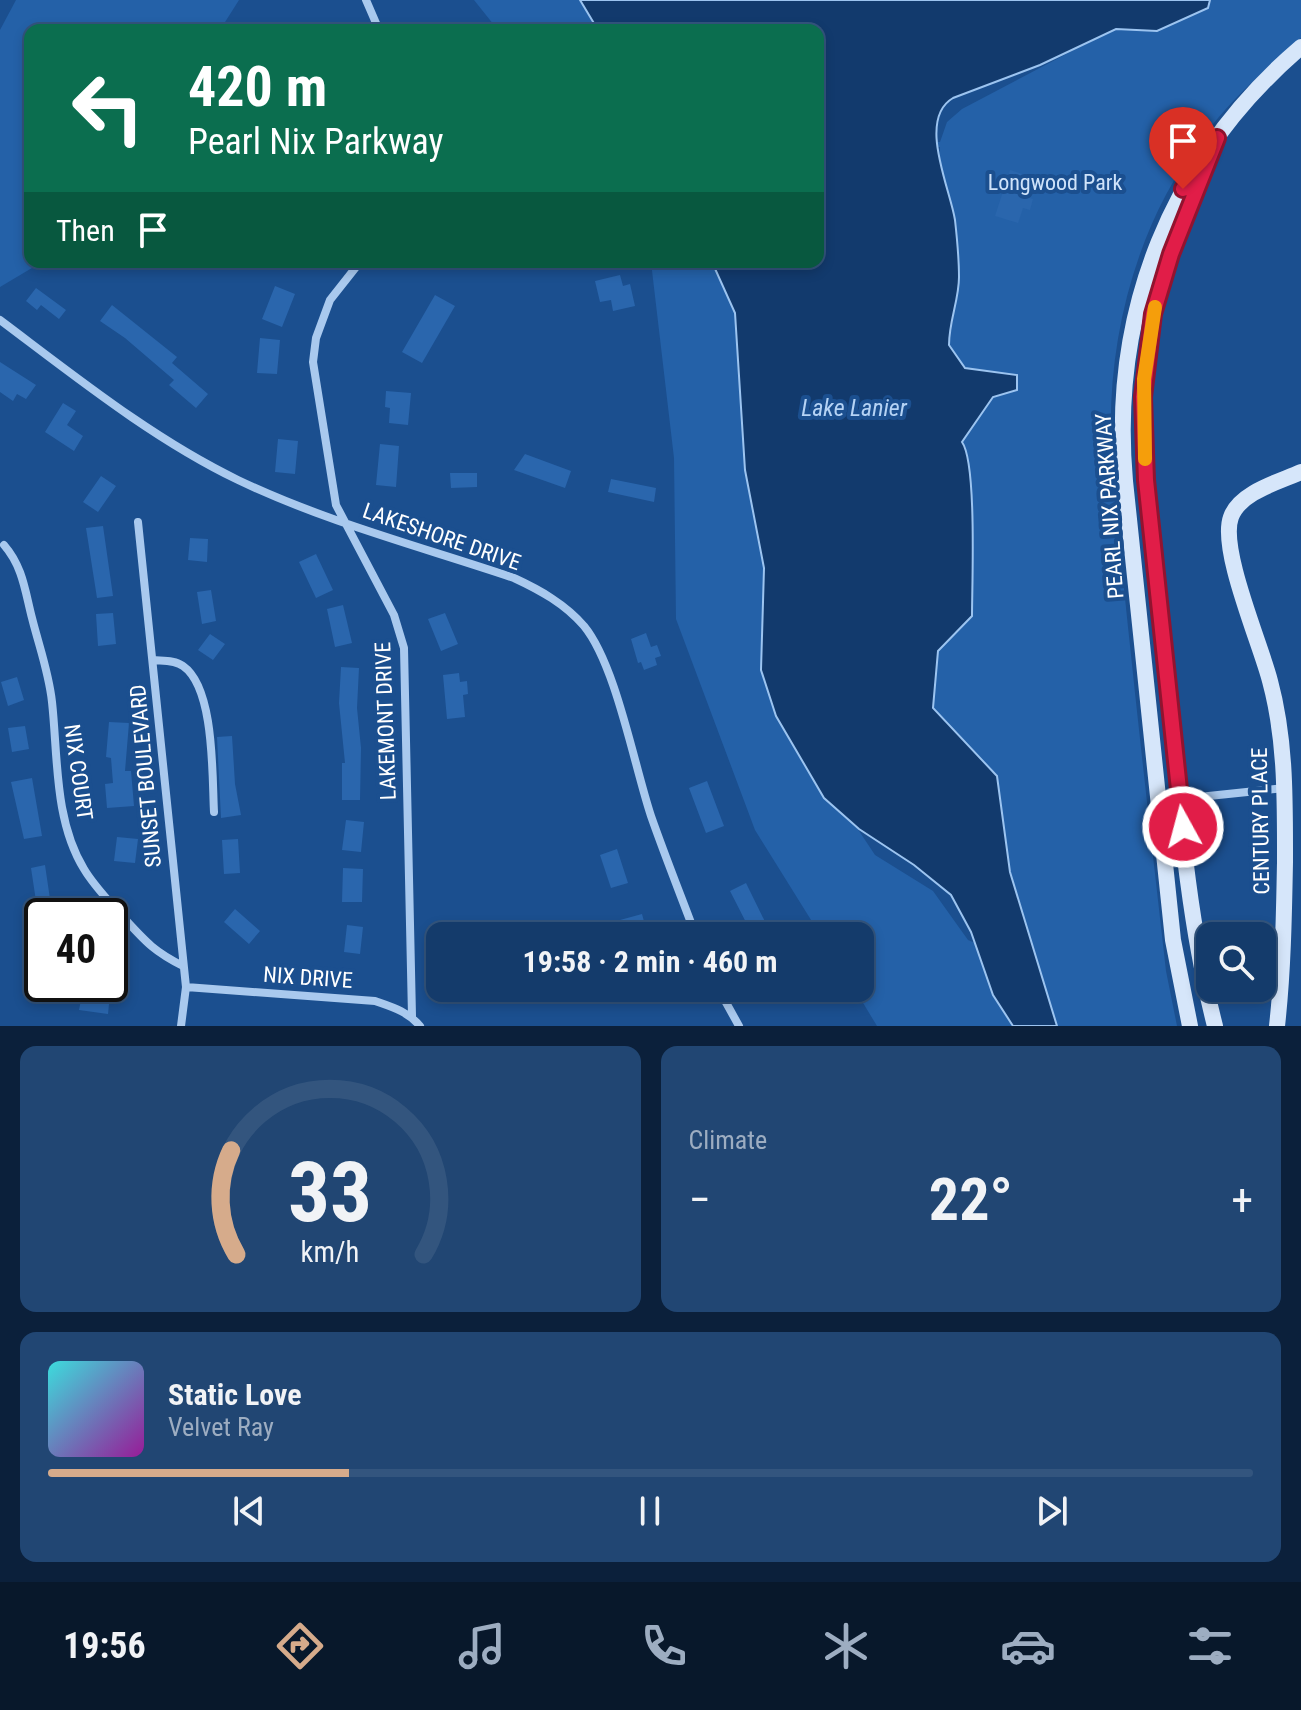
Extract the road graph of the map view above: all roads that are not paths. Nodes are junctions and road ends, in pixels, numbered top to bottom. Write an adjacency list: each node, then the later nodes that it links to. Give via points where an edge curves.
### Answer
1 (366, 0): 2 (street)
2 (376, 24)
3 (1301, 47): 4 (street)
4 (1217, 138): 13 (street, PEARL NIX PARKWAY, via 1153,314 1144,379 1146,480); 14 (street, PEARL NIX PARKWAY, via 1183,189 1155,249 1133,322 1125,381 1124,466)
5 (355, 268): 9 (street, LAKEMONT DRIVE, via 330,300 313,362)
6 (0, 320): 9 (street, LAKESHORE DRIVE, via 165,437 236,479)
7 (1301, 472): 12 (street, CENTURY PLACE, via 1240,502 1229,525 1231,556 1270,681)
8 (138, 522): 11 (street, SUNSET BOULEVARD)
9 (343, 522): 16 (street, LAKESHORE DRIVE, via 514,578 556,601 586,628 609,679); 20 (street, LAKEMONT DRIVE, via 394,615 404,648)
10 (4, 545): 17 (street, NIX COURT, via 24,579 45,664 56,766 74,850 98,889 155,952)
11 (153, 660): 15 (street, via 182,665 195,677 208,728); 17 (street, SUNSET BOULEVARD)
12 (1285, 788): 13 (street); 26 (street, CENTURY PLACE)
13 (1180, 799): 14 (street); 25 (street, PEARL NIX PARKWAY, via 1197,938)
14 (1160, 807): 24 (street, PEARL NIX PARKWAY, via 1173,940)
15 (214, 812)
16 (691, 922)
17 (183, 966): 18 (street, SUNSET BOULEVARD)
18 (186, 987): 20 (street, NIX DRIVE, via 350,997); 21 (street, SUNSET BOULEVARD)
19 (726, 1002): 23 (street)
20 (412, 1016): 22 (street, NIX DRIVE)
21 (181, 1026)
22 (420, 1026)
23 (739, 1026)
24 (1190, 1026)
25 (1215, 1026)
26 (1277, 1026)

